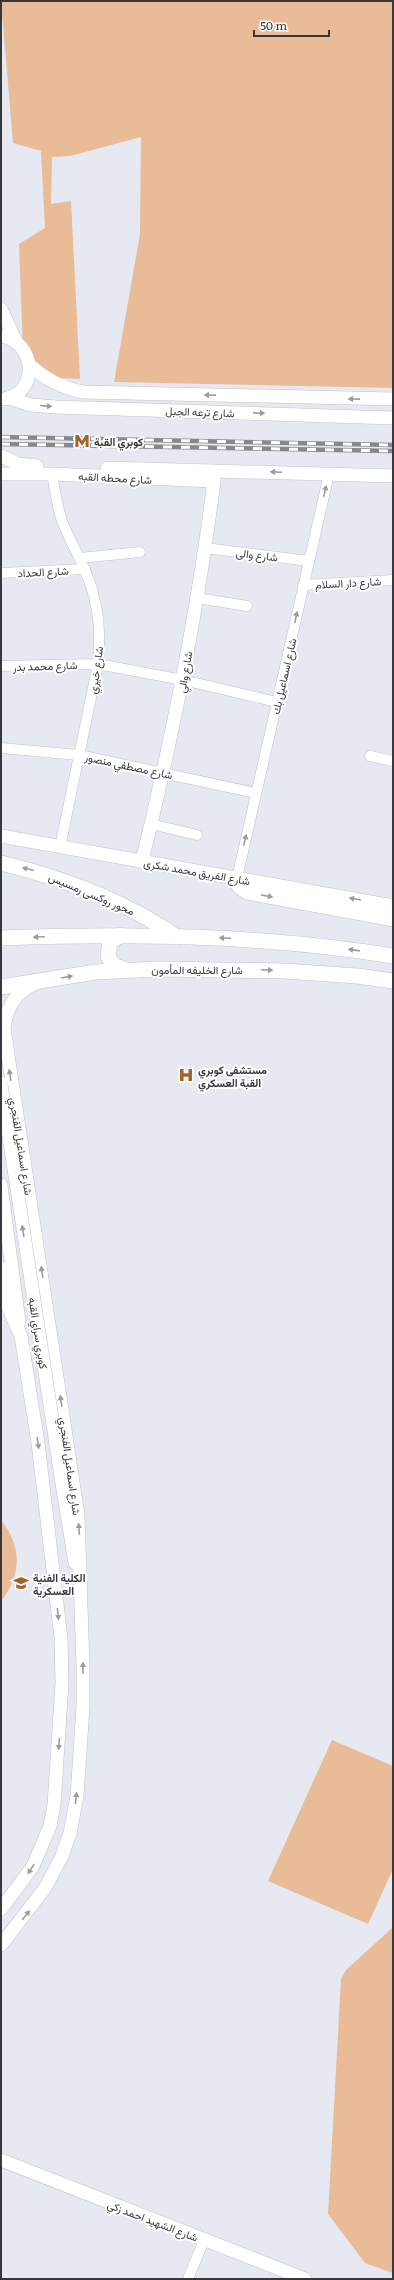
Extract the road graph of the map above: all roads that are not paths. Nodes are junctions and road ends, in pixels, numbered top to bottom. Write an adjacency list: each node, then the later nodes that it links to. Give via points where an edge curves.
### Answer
1 (1, 309): 3 (main road)
2 (1, 336): 3 (main road)
3 (16, 341): 4 (main road, via 26,352)
4 (30, 365): 5 (main road, شارع ترعه الجبل, via 50,381 75,390); 6 (main road, via 25,386 14,396)
5 (182, 395): 7 (main road, شارع ترعه الجبل, one-way to 5); 8 (main road)
6 (4, 399): 8 (main road, شارع ترعه الجبل, one-way to 8, via 44,406)
7 (393, 399)
8 (181, 410): 9 (main road, شارع ترعه الجبل, one-way to 9)
9 (393, 418)
10 (1, 456): 14 (main road, one-way to 10, via 30,466 18,464)
11 (1, 474): 12 (main road, شارع محطه القبه)
12 (16, 474): 13 (main road, شارع محطه القبه); 16 (street)
13 (52, 474): 17 (main road, شارع محطه القبه); 20 (street, شارع خيري, via 63,522)
14 (329, 474): 15 (main road); 21 (street, شارع اسماعيل بك, one-way to 14)
15 (393, 476)
16 (1, 480)
17 (214, 481): 18 (main road, شارع والي)
18 (205, 548): 21 (street, شارع والى); 26 (main road, شارع والي)
19 (140, 552): 20 (street)
20 (80, 558): 22 (street, شارع خيري)
21 (309, 561): 25 (street, شارع اسماعيل بك)
22 (85, 569): 23 (street, شارع الحداد); 28 (street, شارع خيري, via 99,619)
23 (1, 573)
24 (393, 580): 25 (street, شارع دار السلام)
25 (303, 585): 31 (street, شارع اسماعيل بك, one-way to 25)
26 (197, 598): 27 (street); 30 (main road, شارع والي)
27 (247, 606)
28 (98, 664): 29 (street, شارع محمد بدر); 30 (street, شارع محمد بدر); 33 (street, شارع خيري)
29 (1, 666)
30 (183, 680): 31 (street, شارع محمد بدر); 36 (main road, شارع والي)
31 (278, 702): 37 (street, شارع اسماعيل بك)
32 (1, 748): 33 (street, شارع مصطفي منصور)
33 (79, 755): 36 (street, شارع مصطفي منصور); 41 (street, شارع خيري)
34 (370, 756): 35 (street)
35 (393, 761)
36 (164, 772): 37 (street, شارع مصطفي منصور); 38 (main road, شارع والي)
37 (256, 793): 44 (street, شارع اسماعيل بك, one-way to 37)
38 (151, 824): 40 (street); 42 (main road, شارع والي)
39 (1, 836): 41 (main road, شارع الفريق محمد شكرى)
40 (197, 836)
41 (60, 847): 42 (main road, شارع الفريق محمد شكرى)
42 (142, 861): 44 (main road, شارع الفريق محمد شكرى)
43 (1, 863): 48 (main road, محور روكسى رمسيس, one-way to 43, via 146,917 91,891 48,874)
44 (237, 878): 45 (main road, شارع الفريق محمد شكرى, one-way to 44); 46 (main road, one-way to 46, via 239,886 247,892)
45 (393, 906)
46 (393, 920)
47 (121, 935): 48 (main road); 49 (main road, one-way to 49); 51 (main road, via 110,942 108,956 113,965)
48 (177, 937): 50 (main road, one-way to 48, via 277,942)
49 (1, 938)
50 (393, 956)
51 (127, 970): 52 (main road, شارع الخليفه المأمون, one-way to 52, via 264,970 350,975); 53 (main road, شارع الخليفه المأمون, one-way to 51, via 96,972)
52 (393, 981)
53 (36, 983): 54 (main road, شارع الخليفه المأمون); 55 (main road, شارع اسماعيل الفنجري, via 20,993 8,1009 4,1029)
54 (1, 987)
55 (4, 1051): 58 (main road, شارع اسماعيل الفنجري, one-way to 55)
56 (1, 1084): 62 (main road, كوبري سراي القبه, one-way to 56, bridge, via 68,1530)
57 (1, 1186): 59 (main road, كوبري سراي القبه)
58 (38, 1245): 59 (main road, via 24,1253); 62 (main road, شارع اسماعيل الفنجري, one-way to 58, via 78,1516)
59 (9, 1249): 61 (main road, كوبري سراي القبه)
60 (1, 1268): 61 (main road, via 8,1307)
61 (21, 1336): 63 (main road, one-way to 63, via 51,1541 61,1638 61,1706 54,1805 50,1826 33,1866)
62 (79, 1582): 64 (main road, شارع اسماعيل الفنجري, one-way to 62, via 52,1878 73,1821 83,1707)
63 (1, 1909)
64 (1, 1945)
65 (1, 2160): 66 (main road, شارع الشهيد احمد زكي)
66 (204, 2240): 67 (street); 68 (main road, شارع الشهيد احمد زكي)
67 (188, 2279)
68 (306, 2279)

